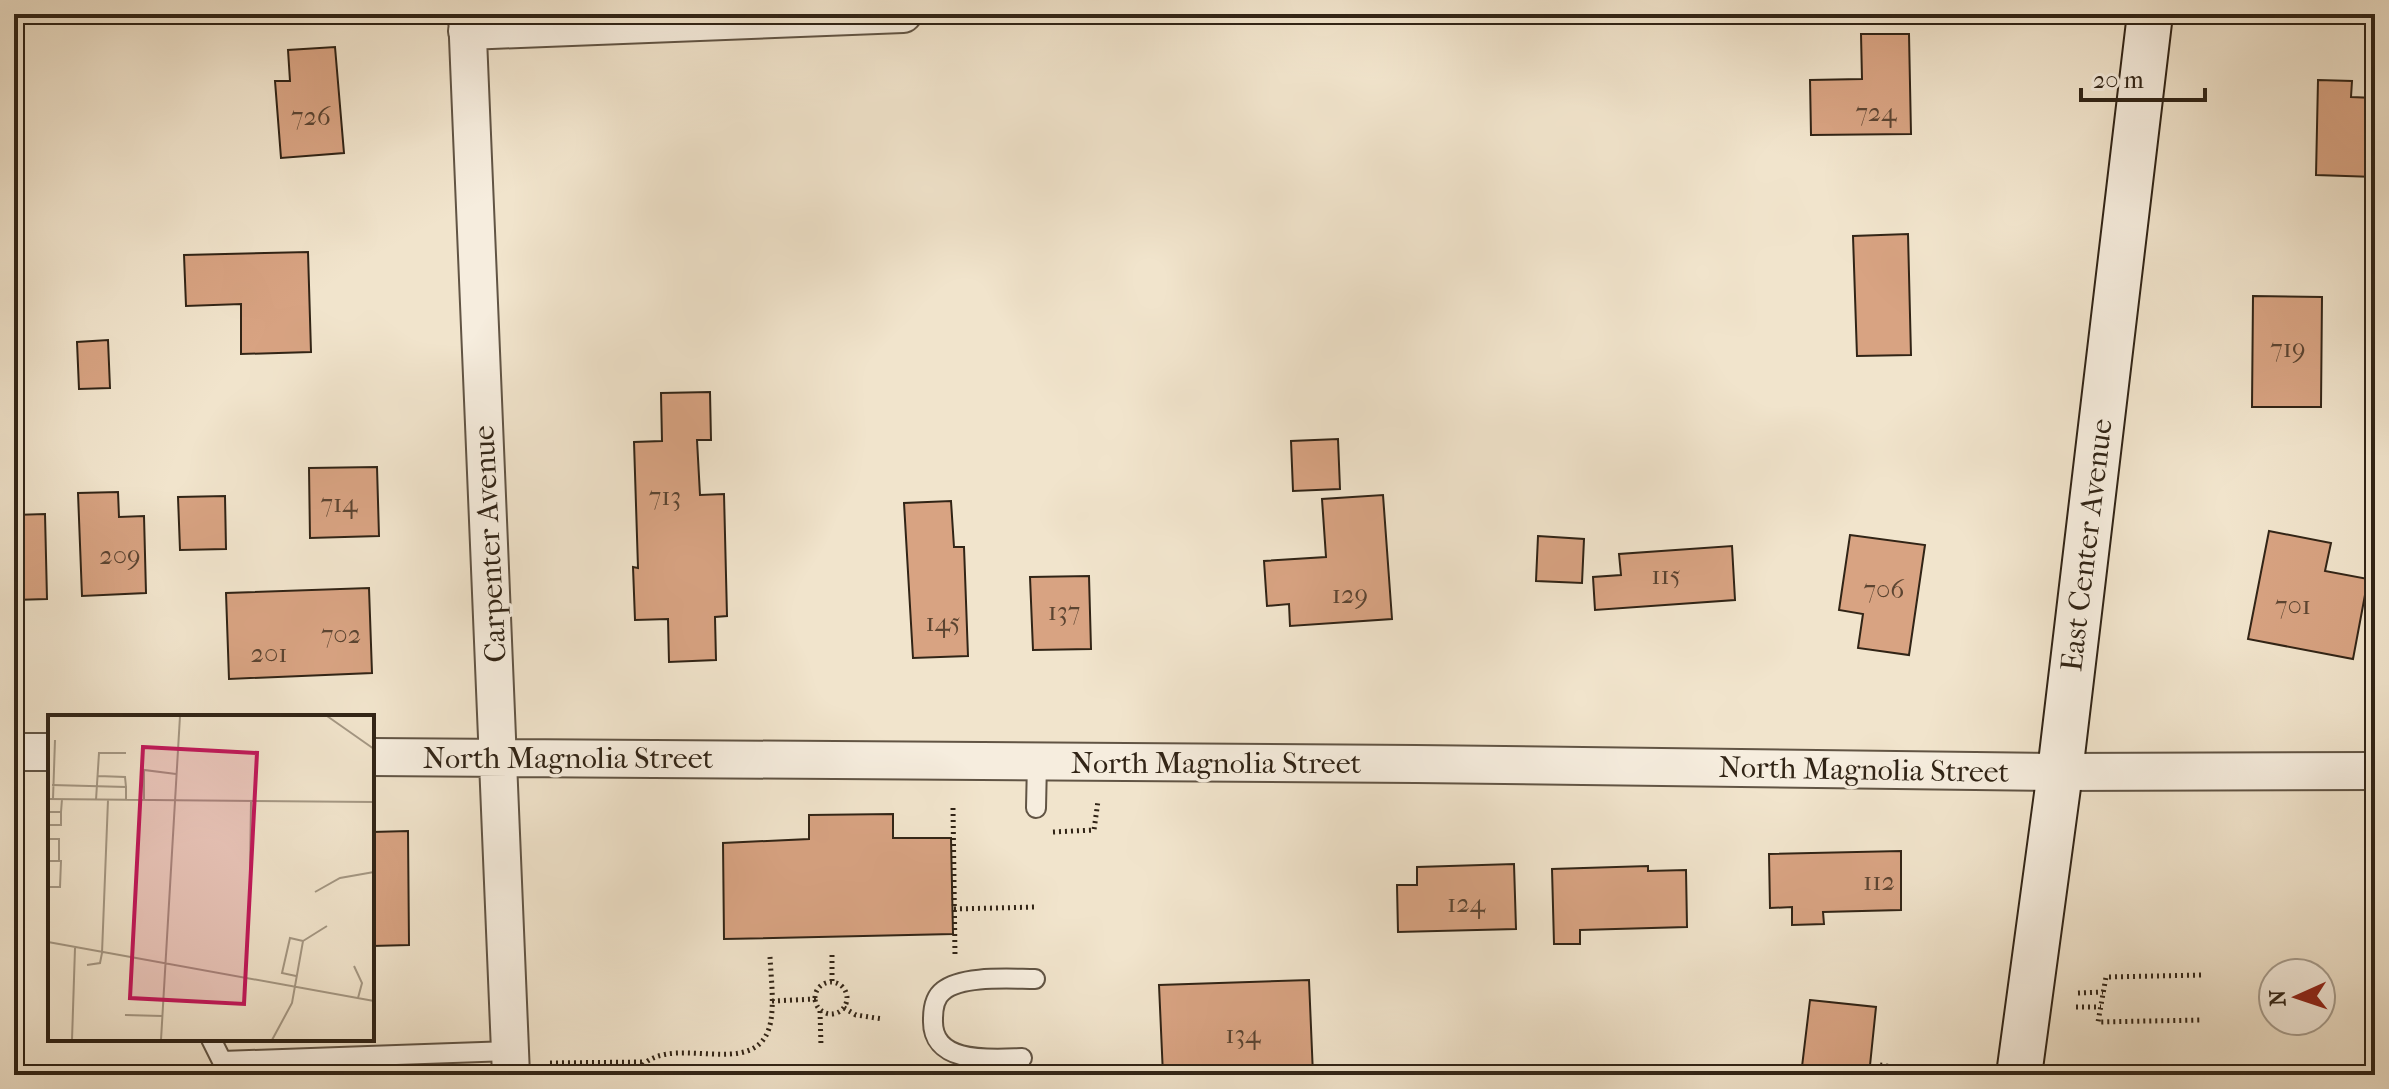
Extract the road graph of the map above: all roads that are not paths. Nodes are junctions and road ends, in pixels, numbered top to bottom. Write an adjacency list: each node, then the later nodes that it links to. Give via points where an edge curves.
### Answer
1 (903, 14): 3 (street)
2 (2150, 14): 10 (street, East Center Avenue)
3 (467, 23): 7 (street, Carpenter Avenue)
4 (14, 752): 5 (street)
5 (48, 752)
6 (374, 757): 7 (street, North Magnolia Street)
7 (499, 758): 8 (street, North Magnolia Street); 15 (street, Carpenter Avenue)
8 (1037, 762): 10 (street, North Magnolia Street); 11 (lane)
9 (2375, 771): 10 (street, North Magnolia Street)
10 (2060, 772): 16 (street, East Center Avenue)
11 (1036, 808)
12 (1035, 979): 14 (lane, via 961,983 943,991 934,1005 935,1032 949,1052)
13 (212, 1041): 15 (lane, via 222,1061)
14 (1022, 1058)
15 (510, 1063)
16 (2019, 1075)

